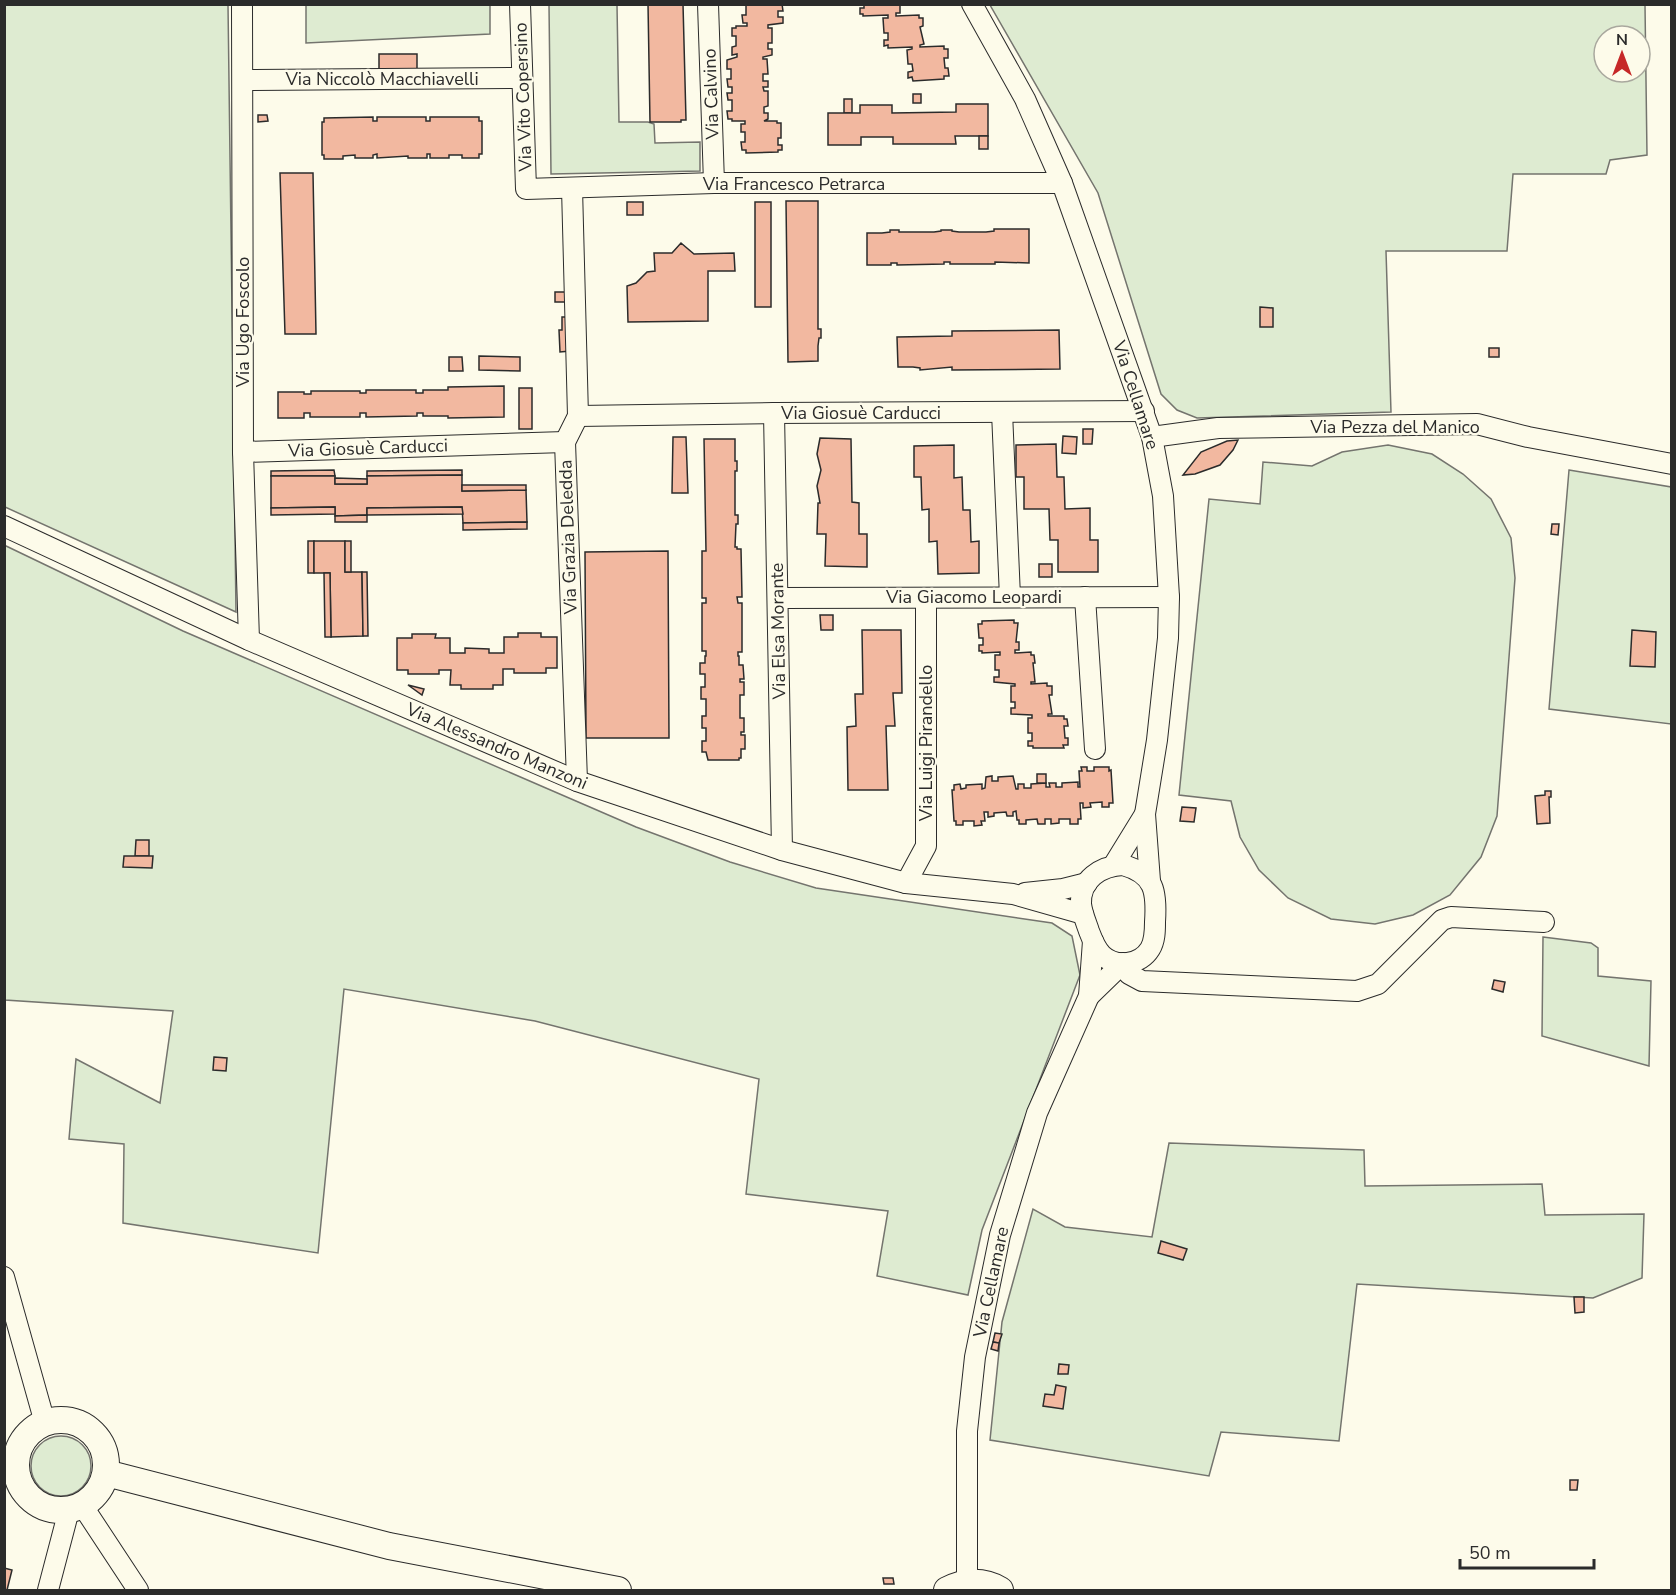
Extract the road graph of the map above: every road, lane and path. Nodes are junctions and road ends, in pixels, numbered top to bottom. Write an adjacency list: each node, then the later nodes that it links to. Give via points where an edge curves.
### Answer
1 (242, 4): 6 (street, Via Ugo Foscolo)
2 (520, 4): 5 (street, Via Vito Copersino)
3 (708, 4): 7 (street, Via Calvino)
4 (972, 4): 8 (street, Via Cellamare, via 1025,99)
5 (521, 78): 6 (street, Via Niccolò Macchiavelli); 10 (street, Via Vito Copersino)
6 (243, 80): 17 (street, Via Ugo Foscolo)
7 (714, 183): 8 (street, Via Francesco Petrarca); 9 (street, Via Francesco Petrarca)
8 (1062, 183): 11 (street, Via Cellamare)
9 (572, 188): 10 (street, Via Francesco Petrarca); 14 (street, Via Grazia Deledda)
10 (526, 189)
11 (1144, 411): 12 (street, Via Giosuè Carducci); 15 (street, Via Cellamare)
12 (1002, 412): 13 (street, Via Giosuè Carducci); 20 (street)
13 (774, 413): 14 (street, Via Giosuè Carducci); 23 (street, Via Elsa Morante)
14 (578, 416): 16 (street, Via Grazia Deledda)
15 (1152, 437): 18 (street, Via Pezza del Manico, via 1218,428 1477,424); 22 (street, Via Cellamare, via 1162,496)
16 (565, 442): 17 (street, Via Giosuè Carducci); 27 (street, Via Grazia Deledda)
17 (243, 452): 25 (street, Via Ugo Foscolo)
18 (1671, 464)
19 (4, 526): 25 (street, Via Alessandro Manzoni)
20 (1010, 597): 21 (street, Via Giacomo Leopardi); 24 (street, Via Giacomo Leopardi)
21 (1084, 597): 22 (street, Via Giacomo Leopardi); 26 (street)
22 (1169, 597): 28 (street, Via Cellamare, via 1168,638)
23 (778, 598): 24 (street, Via Giacomo Leopardi); 29 (street, Via Elsa Morante)
24 (926, 598): 32 (street, Via Luigi Pirandello, via 926,846)
25 (249, 640): 27 (street, Via Alessandro Manzoni)
26 (1095, 749)
27 (577, 781): 29 (street, Via Alessandro Manzoni)
28 (1145, 814): 30 (street, Via Cellamare); 31 (street, Via Cellamare)
29 (782, 850): 32 (street, Via Alessandro Manzoni)
30 (1113, 866): 31 (street, via 1134,868); 33 (street, Via Cellamare, via 1102,869)
31 (1150, 881): 38 (street, Via Cellamare, via 1157,902 1155,932)
32 (906, 883): 34 (street, Via Alessandro Manzoni)
33 (1087, 884): 34 (street, Via Alessandro Manzoni); 35 (street, Via Cellamare, via 1081,904)
34 (1013, 894): 35 (street, Via Alessandro Manzoni)
35 (1083, 914): 37 (street, Via Cellamare)
36 (1544, 922): 40 (street, via 1451,917 1442,920 1378,984 1357,991)
37 (1093, 941): 39 (street, Via Cellamare, via 1110,961); 41 (street, Via Cellamare)
38 (1144, 956): 39 (street, Via Cellamare); 40 (street, via 1155,976)
39 (1124, 963): 40 (street, via 1130,974 1142,981); 41 (street, Via Cellamare)
40 (1167, 984)
41 (1089, 996): 47 (street, Via Cellamare, via 1037,1113 1000,1235 975,1357)
42 (4, 1277): 43 (street)
43 (45, 1423): 44 (main road, via 26,1436); 45 (main road, via 65,1420 90,1430 102,1446)
44 (11, 1456): 46 (main road, via 19,1481 33,1501 57,1510)
45 (106, 1473): 46 (main road, via 100,1488); 50 (main road, via 389,1546)
46 (76, 1507): 48 (street); 49 (street)
47 (957, 1587): 51 (main road, via 982,1583)
48 (48, 1590)
49 (138, 1590)
50 (618, 1590)
51 (1000, 1590)

